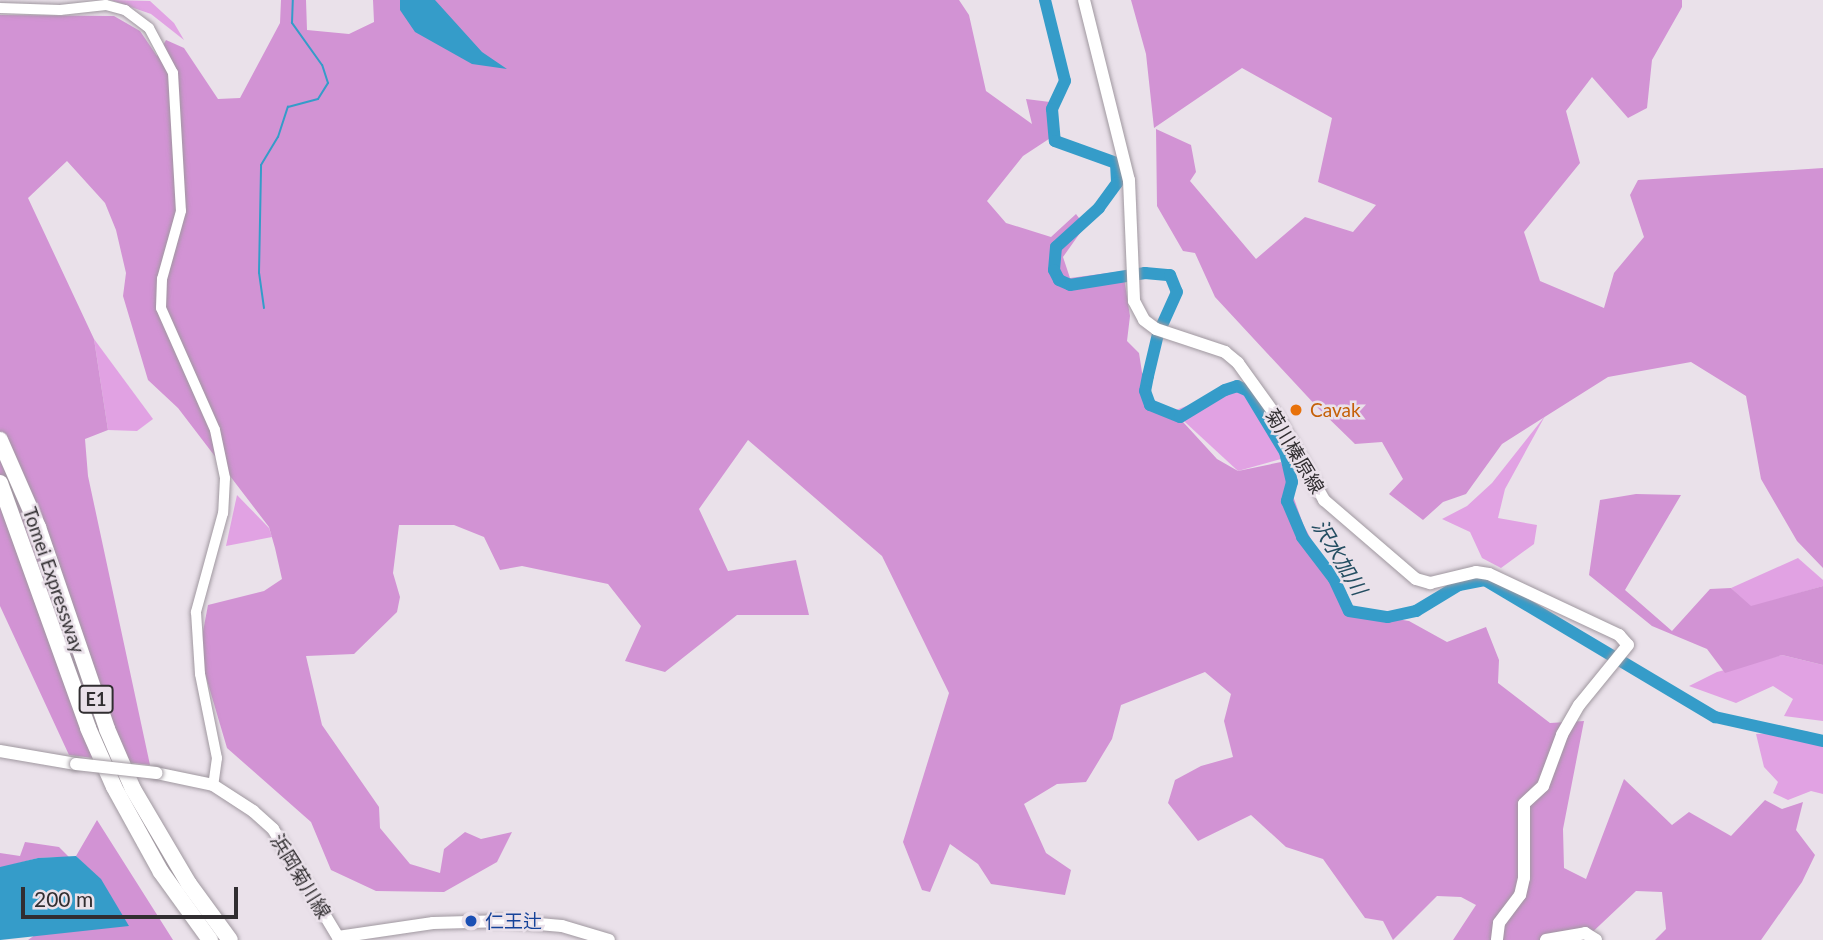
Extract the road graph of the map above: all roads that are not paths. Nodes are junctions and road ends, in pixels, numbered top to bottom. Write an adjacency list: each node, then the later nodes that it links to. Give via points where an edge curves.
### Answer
1 (1084, 0): 11 (main road, 菊川榛原線, via 1129,180 1133,286 1139,311 1156,329 1212,346 1238,363 1279,420 1324,500 1416,579 1430,583 1476,572 1489,575 1619,635 1629,645 1579,705 1543,786 1524,804 1524,878 1520,895 1499,923)
2 (0, 8): 6 (street, via 60,10 106,5 125,10 149,28 173,73 181,211 162,279 160,308 215,430 225,478 223,513 196,612 200,674 217,758)
3 (0, 440): 9 (highway, Tomei Expressway / E1, via 38,527 95,696 133,789 189,884)
4 (0, 483): 8 (highway, Tomei Expressway / E1, via 75,694 114,787 161,872)
5 (0, 751): 6 (main road, 浜岡菊川線, bridge)
6 (213, 785): 7 (main road, 浜岡菊川線, via 272,830)
7 (337, 938): 10 (main road, 浜岡菊川線, via 433,923 504,921 562,926)
8 (210, 940)
9 (230, 940)
10 (610, 940)
11 (1497, 940)
12 (1546, 940): 13 (main road, via 1584,933)
13 (1596, 940)

